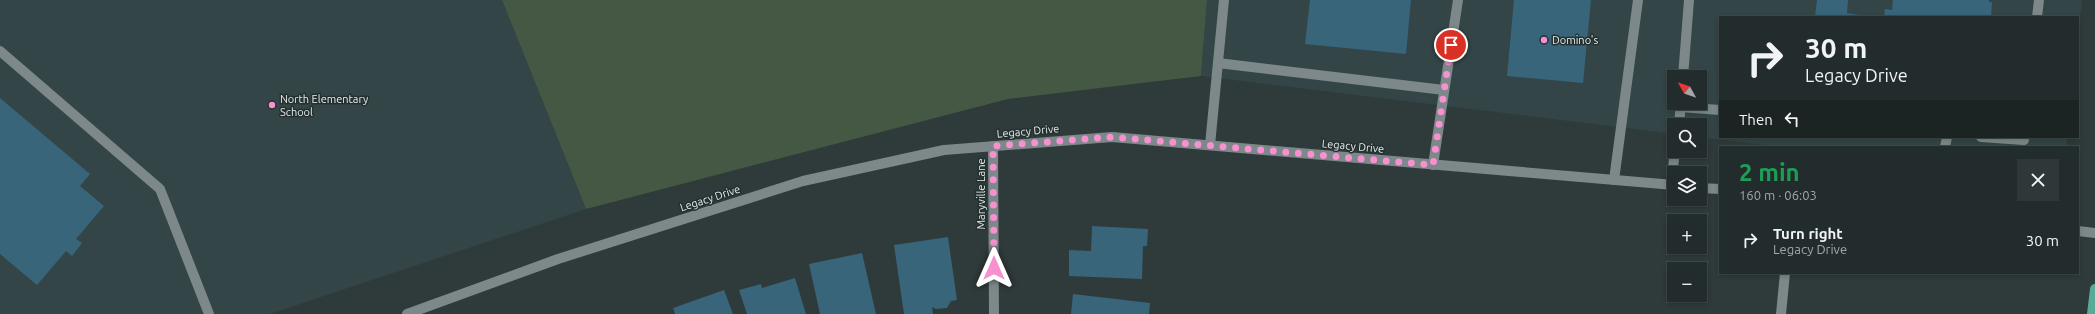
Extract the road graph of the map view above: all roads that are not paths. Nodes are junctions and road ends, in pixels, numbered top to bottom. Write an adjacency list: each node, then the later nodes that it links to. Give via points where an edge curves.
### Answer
1 (1224, 0): 8 (street)
2 (1458, 0): 10 (street)
3 (1638, 0): 18 (street)
4 (1689, 0): 9 (street)
5 (2039, 0): 6 (street)
6 (2037, 16)
7 (0, 51): 26 (street, via 160,189)
8 (1218, 63): 10 (street); 15 (street)
9 (1684, 70)
10 (1444, 90): 17 (street)
11 (1707, 108): 12 (street)
12 (1719, 110)
13 (1995, 138): 14 (street)
14 (2024, 138)
15 (1210, 145): 16 (street, Legacy Drive, via 1112,137); 17 (street, Legacy Drive)
16 (993, 146): 27 (street, Legacy Drive, via 944,150 803,181 558,259); 28 (street, Maryville Lane)
17 (1433, 165): 18 (street, Legacy Drive)
18 (1614, 180): 19 (street, Legacy Drive)
19 (1667, 185)
20 (1707, 188): 21 (street)
21 (1719, 189)
22 (2079, 231): 23 (street)
23 (2095, 233)
24 (1785, 274): 29 (street)
25 (2095, 290): 30 (main road)
26 (209, 314)
27 (407, 314)
28 (994, 314)
29 (1781, 314)
30 (2092, 314)

